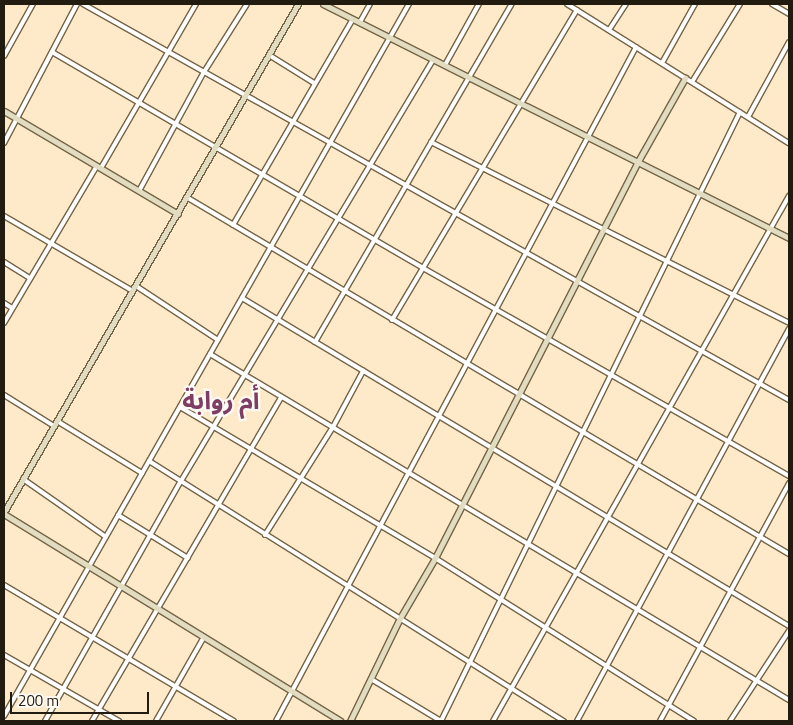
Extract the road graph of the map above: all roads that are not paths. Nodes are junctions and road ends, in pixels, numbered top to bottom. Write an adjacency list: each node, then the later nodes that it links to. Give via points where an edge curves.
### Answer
1 (34, 4): 28 (street)
2 (77, 4): 26 (street)
3 (83, 4): 25 (street)
4 (196, 4): 25 (street)
5 (247, 4): 32 (street)
6 (298, 4): 27 (street)
7 (323, 4): 19 (street)
8 (370, 4): 20 (street)
9 (410, 4): 22 (street)
10 (479, 4): 31 (street)
11 (512, 4): 33 (street)
12 (567, 4): 17 (street)
13 (626, 4): 21 (street)
14 (695, 4): 30 (street)
15 (740, 4): 35 (street)
16 (772, 4): 18 (street)
17 (577, 10): 21 (street); 39 (street)
18 (789, 14)
19 (353, 19): 20 (street); 36 (street)
20 (360, 22): 22 (street)
21 (609, 30): 24 (street)
22 (390, 38): 29 (street); 49 (street)
23 (789, 42): 42 (street)
24 (636, 47): 30 (street); 46 (street)
25 (167, 51): 32 (street); 38 (street)
26 (52, 52): 38 (street); 43 (street)
27 (269, 55): 36 (street); 37 (street)
28 (4, 56)
29 (433, 60): 31 (street); 53 (street)
30 (662, 63): 34 (street)
31 (445, 65): 33 (street)
32 (204, 72): 37 (street); 45 (street)
33 (468, 77): 39 (street); 47 (street)
34 (685, 78): 35 (street); 52 (street)
35 (692, 82): 41 (street)
36 (314, 83): 44 (street)
37 (246, 96): 44 (street); 51 (street)
38 (138, 102): 45 (street); 54 (street)
39 (522, 104): 46 (street); 55 (street)
40 (4, 111): 43 (street)
41 (740, 112): 42 (street); 59 (street)
42 (748, 116): 50 (street)
43 (17, 118): 48 (street); 54 (street)
44 (291, 121): 49 (street); 56 (street)
45 (176, 125): 51 (street); 58 (street)
46 (587, 138): 52 (street); 63 (street)
47 (430, 142): 55 (street); 57 (street)
48 (4, 143)
49 (330, 143): 53 (street); 61 (street)
50 (789, 143)
51 (215, 149): 56 (street); 62 (street)
52 (637, 163): 59 (street); 69 (street)
53 (371, 165): 57 (street); 67 (street)
54 (99, 167): 58 (street); 73 (street)
55 (483, 168): 63 (street); 64 (street)
56 (260, 175): 61 (street); 68 (street)
57 (406, 185): 64 (street); 72 (street)
58 (139, 191): 65 (street)
59 (700, 194): 70 (street); 77 (street)
60 (789, 196): 70 (street)
61 (299, 197): 67 (street); 74 (street)
62 (188, 198): 65 (street); 68 (street)
63 (551, 206): 69 (street); 75 (street)
64 (456, 213): 75 (street); 78 (street)
65 (178, 214): 82 (street)
66 (4, 216): 73 (street)
67 (338, 219): 72 (street); 79 (street)
68 (233, 225): 74 (street)
69 (603, 230): 77 (street); 81 (street)
70 (772, 230): 71 (street); 84 (street)
71 (789, 238)
72 (374, 240): 78 (street); 83 (street)
73 (50, 242): 80 (street); 82 (street)
74 (270, 247): 79 (street); 85 (street)
75 (526, 252): 81 (street); 88 (street)
76 (4, 262): 80 (street)
77 (666, 262): 84 (street); 89 (street)
78 (423, 268): 88 (street); 91 (street)
79 (308, 270): 83 (street); 90 (street)
80 (30, 278): 87 (street)
81 (577, 280): 89 (street); 96 (street)
82 (134, 289): 95 (street); 112 (street)
83 (344, 291): 91 (street); 97 (street)
84 (734, 296): 93 (street); 98 (street)
85 (242, 298): 90 (street); 95 (street)
86 (4, 303): 87 (street)
87 (12, 308): 92 (street)
88 (495, 310): 96 (street); 100 (street)
89 (641, 316): 98 (street); 103 (street)
90 (278, 320): 97 (street); 102 (street)
91 (392, 320): 100 (street)
92 (4, 323)
93 (789, 323)
94 (789, 329): 104 (street)
95 (218, 340): 99 (street)
96 (547, 340): 103 (street); 107 (street)
97 (314, 342): 101 (street)
98 (702, 350): 104 (street); 110 (street)
99 (210, 354): 102 (street); 109 (street)
100 (466, 364): 107 (street); 111 (street)
101 (363, 371): 111 (street); 114 (street)
102 (244, 374): 106 (street); 113 (street)
103 (610, 375): 110 (street); 115 (street)
104 (760, 384): 108 (street); 116 (street)
105 (4, 395): 112 (street)
106 (281, 396): 114 (street); 118 (street)
107 (518, 396): 115 (street); 117 (street)
108 (789, 400)
109 (180, 407): 113 (street); 119 (street)
110 (668, 408): 116 (street); 120 (street)
111 (439, 416): 117 (street); 121 (street)
112 (56, 423): 122 (street); 125 (street)
113 (213, 426): 118 (street); 126 (street)
114 (333, 427): 121 (street); 124 (street)
115 (582, 433): 120 (street); 128 (street)
116 (727, 441): 123 (street); 129 (street)
117 (492, 448): 128 (street); 130 (street)
118 (251, 449): 124 (street); 131 (street)
119 (149, 461): 122 (street); 126 (street)
120 (638, 465): 129 (street); 134 (street)
121 (409, 472): 130 (street); 135 (street)
122 (142, 473): 133 (street)
123 (789, 476)
124 (299, 477): 135 (street); 137 (street)
125 (23, 479): 132 (street); 138 (street)
126 (181, 481): 131 (street); 136 (street)
127 (789, 483): 139 (street)
128 (556, 484): 134 (street); 140 (street)
129 (698, 500): 139 (street); 141 (street)
130 (463, 504): 140 (street); 144 (street)
131 (218, 505): 137 (street); 143 (street)
132 (4, 513): 145 (street)
133 (118, 515): 136 (street); 138 (street)
134 (609, 516): 141 (street); 146 (street)
135 (380, 526): 144 (street); 149 (street)
136 (150, 534): 143 (street); 148 (street)
137 (265, 535): 149 (street)
138 (106, 537): 145 (street)
139 (760, 537): 142 (street); 150 (street)
140 (526, 543): 146 (street); 151 (street)
141 (669, 553): 150 (street); 153 (street)
142 (789, 554)
143 (188, 558): 152 (street)
144 (435, 558): 151 (street); 155 (street)
145 (89, 566): 148 (street); 154 (street)
146 (576, 573): 153 (street); 157 (street)
147 (4, 585): 154 (street)
148 (121, 586): 152 (street); 159 (street)
149 (348, 588): 155 (street); 172 (street)
150 (731, 591): 156 (street); 161 (street)
151 (500, 599): 157 (street); 164 (street)
152 (159, 609): 160 (street); 163 (street)
153 (639, 610): 161 (street); 165 (street)
154 (60, 617): 159 (street); 166 (street)
155 (400, 618): 164 (street); 167 (street)
156 (789, 626)
157 (546, 628): 165 (street); 170 (street)
158 (789, 631): 168 (street)
159 (93, 637): 163 (street); 171 (street)
160 (204, 637): 169 (street); 172 (street)
161 (700, 647): 168 (street); 174 (street)
162 (4, 655): 166 (street)
163 (130, 659): 169 (street); 175 (street)
164 (470, 662): 167 (street, via 441,721); 170 (street)
165 (607, 667): 174 (street); 187 (street)
166 (30, 670): 171 (street); 176 (street)
167 (371, 679): 184 (street)
168 (757, 681): 173 (street); 190 (street)
169 (176, 686): 180 (street); 181 (street)
170 (511, 688): 185 (street); 186 (street)
171 (63, 689): 175 (street); 177 (street)
172 (292, 691): 182 (street); 183 (street)
173 (789, 700)
174 (669, 706): 188 (street); 189 (street)
175 (99, 710): 178 (street); 179 (street)
176 (4, 716)
177 (45, 721)
178 (92, 721)
179 (119, 721)
180 (156, 721)
181 (234, 721)
182 (276, 721)
183 (341, 721)
184 (350, 721)
185 (492, 721)
186 (564, 721)
187 (577, 721)
188 (660, 721)
189 (694, 721)
190 (730, 721)

